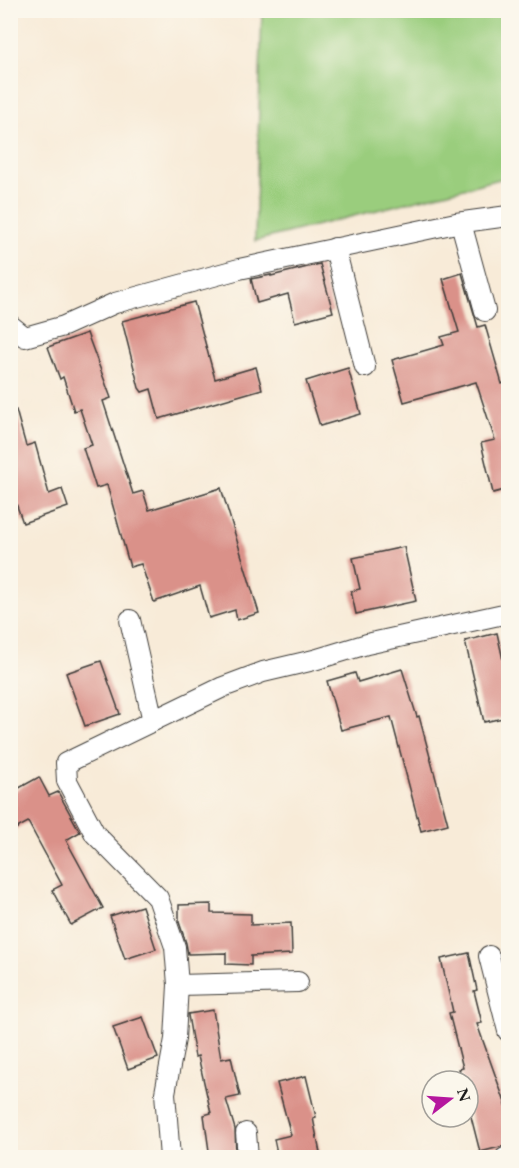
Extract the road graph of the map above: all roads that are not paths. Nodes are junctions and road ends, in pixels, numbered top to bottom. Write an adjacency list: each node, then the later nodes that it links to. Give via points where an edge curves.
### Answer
1 (508, 216): 2 (street)
2 (461, 223): 3 (street); 4 (street)
3 (335, 248): 5 (street, via 115,303 64,326 25,337); 6 (street)
4 (485, 311)
5 (13, 333)
6 (365, 367)
7 (508, 613): 9 (street, via 366,644 263,672)
8 (130, 620): 9 (street)
9 (153, 721): 12 (street, via 66,763 67,781 95,834 158,898 175,947)
10 (489, 956): 13 (street)
11 (298, 982): 12 (street)
12 (178, 985): 15 (street, via 175,1039 165,1094)
13 (508, 1031)
14 (246, 1133): 16 (street)
15 (170, 1158)
16 (248, 1158)

